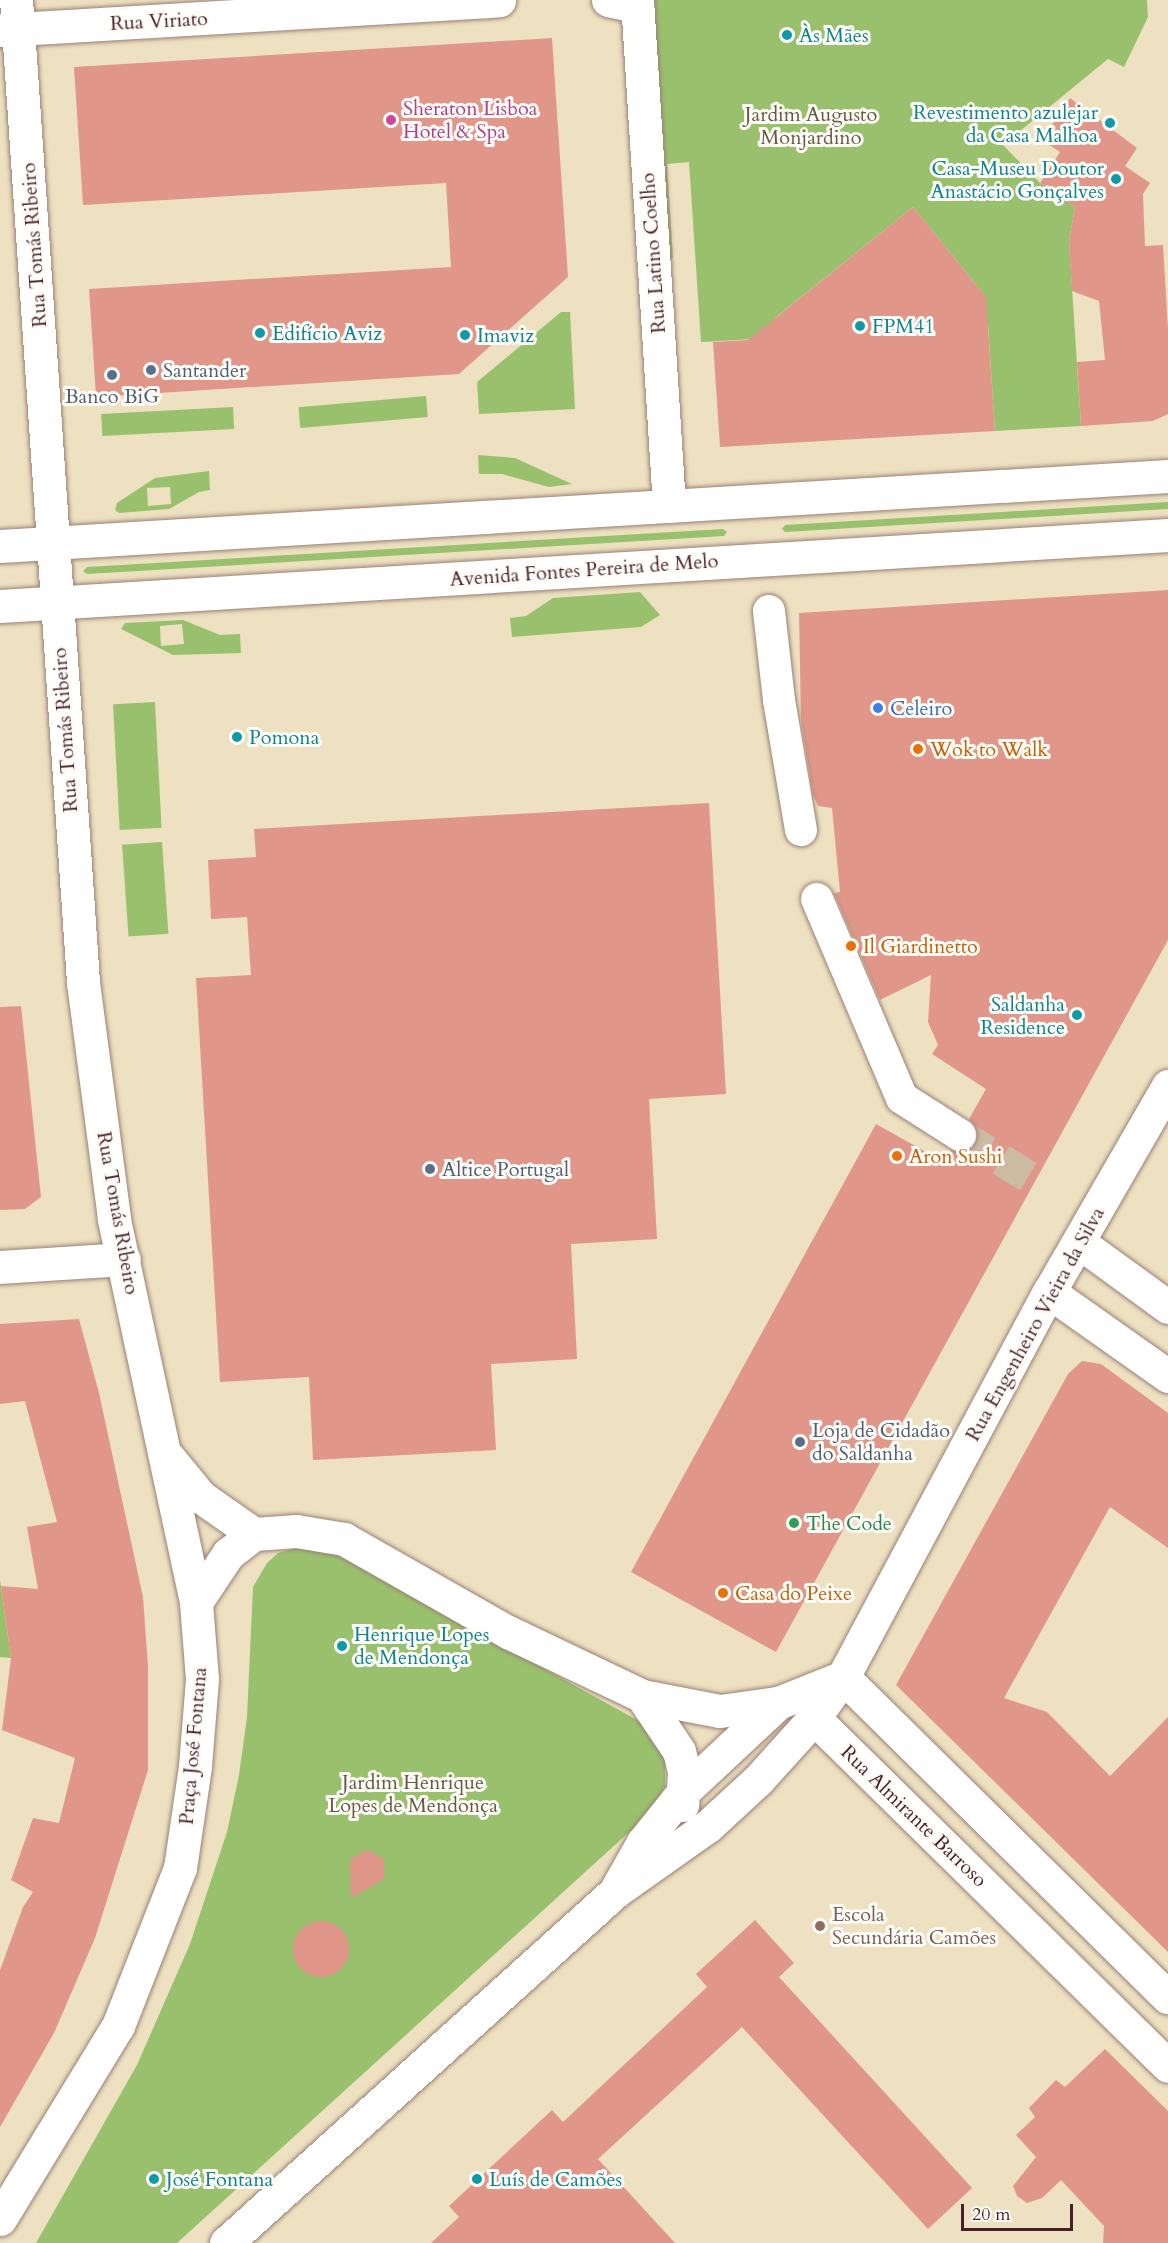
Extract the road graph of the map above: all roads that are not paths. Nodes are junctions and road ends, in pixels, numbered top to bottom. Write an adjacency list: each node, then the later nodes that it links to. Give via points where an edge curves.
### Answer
1 (499, 0): 3 (street, Rua Viriato)
2 (627, 2): 5 (street, Rua Latino Coelho)
3 (11, 20): 7 (street, Rua Tomás Ribeiro)
4 (1168, 476): 5 (street)
5 (669, 506): 7 (street)
6 (1168, 535): 9 (street, Avenida Fontes Pereira de Melo)
7 (53, 543): 8 (street); 9 (street, Rua Tomás Ribeiro)
8 (0, 546)
9 (57, 602): 10 (street, Avenida Fontes Pereira de Melo); 17 (street, Rua Tomás Ribeiro, via 83,982 114,1218)
10 (0, 606)
11 (769, 611): 12 (street)
12 (801, 830)
13 (817, 899): 15 (street, via 902,1098)
14 (1168, 1086): 16 (street, Rua Engenheiro Vieira da Silva)
15 (960, 1135)
16 (1080, 1243): 19 (street, Rua Engenheiro Vieira da Silva); 20 (street)
17 (124, 1260): 18 (street); 22 (street, Rua Tomás Ribeiro)
18 (0, 1267)
19 (1049, 1292): 21 (street); 25 (street, Rua Engenheiro Vieira da Silva)
20 (1168, 1307)
21 (1168, 1376)
22 (165, 1454): 23 (street, via 201,1497); 24 (street, Rua Tomás Ribeiro)
23 (254, 1534): 24 (street, via 228,1554); 26 (street, via 296,1532 344,1539 508,1632)
24 (196, 1602): 34 (street, Praça José Fontana, via 202,1679 195,1766 180,1868 118,2026)
25 (843, 1677): 27 (street); 28 (street, Rua Engenheiro Vieira da Silva); 32 (street)
26 (642, 1696): 27 (street, via 720,1711); 29 (street, via 679,1751)
27 (778, 1703): 29 (street)
28 (814, 1718): 30 (street, via 716,1819); 33 (street, Rua Almirante Barroso)
29 (684, 1791): 30 (street, via 680,1813); 31 (street, via 643,1842)
30 (650, 1870): 31 (street)
31 (616, 1891): 35 (street)
32 (1168, 1997)
33 (1168, 2066)
34 (0, 2219)
35 (226, 2243)

